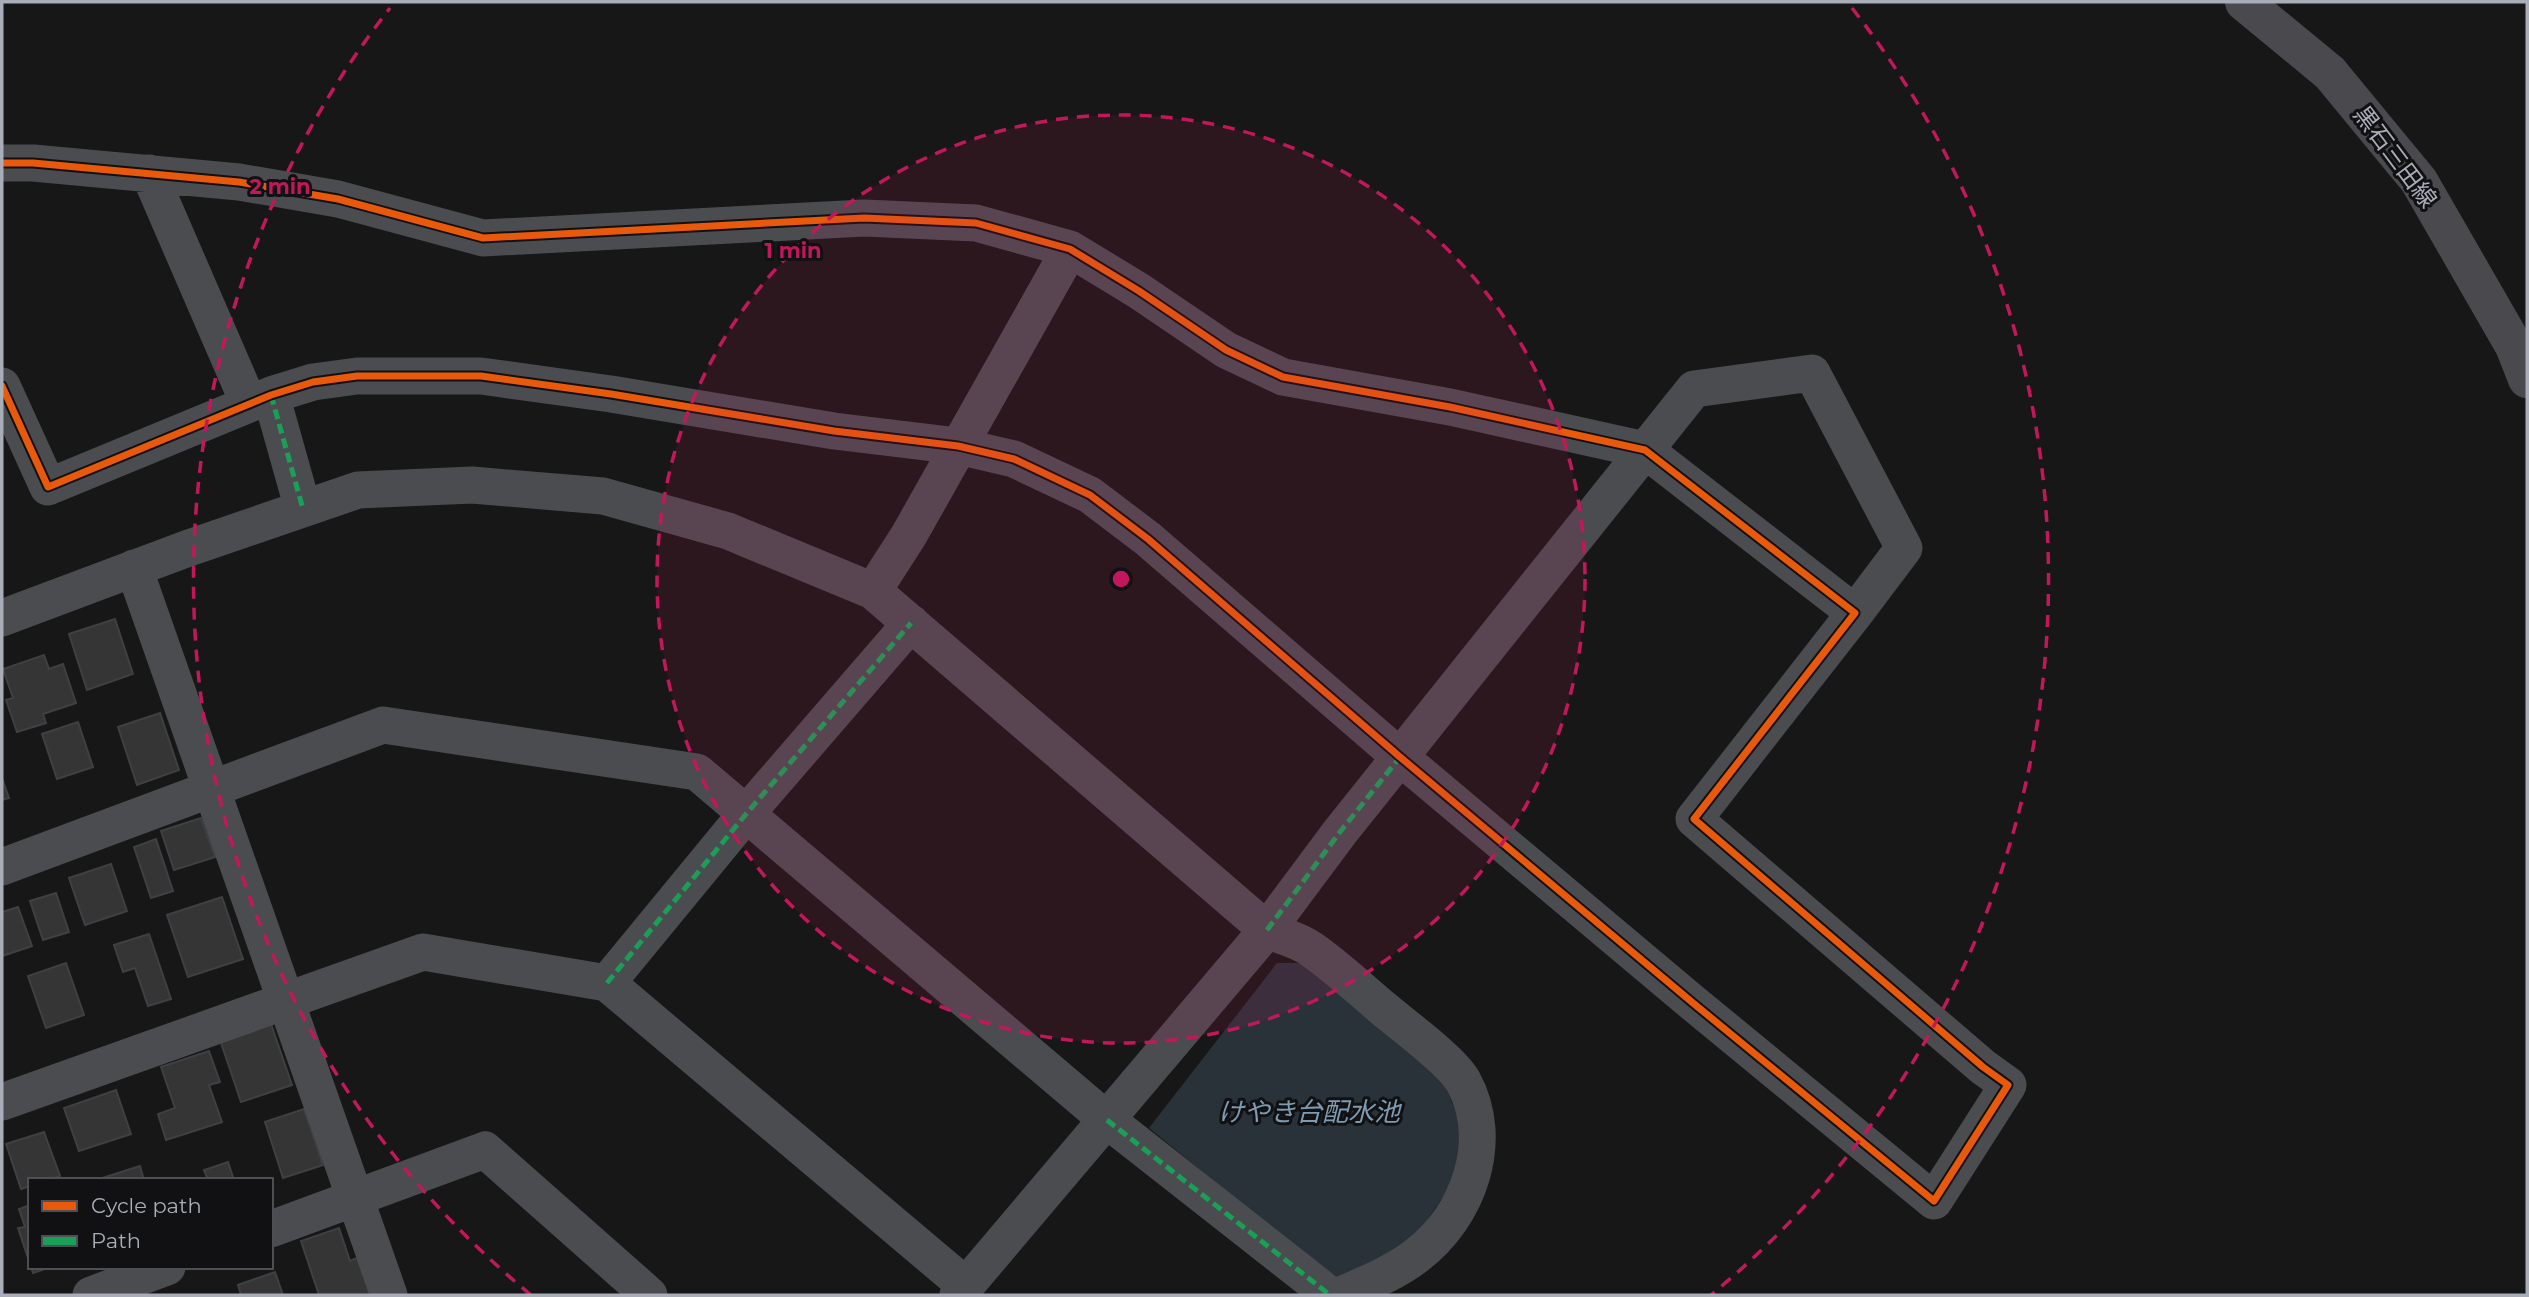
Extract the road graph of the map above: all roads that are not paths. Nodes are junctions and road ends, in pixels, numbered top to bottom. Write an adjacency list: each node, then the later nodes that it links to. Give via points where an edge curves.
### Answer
1 (2244, 2): 5 (main road, 黒石三田線, via 2330,73 2419,181 2514,346)
2 (2, 163): 3 (street)
3 (149, 173): 4 (street, via 338,199 483,238 864,218 976,223); 7 (street)
4 (1070, 250): 8 (street); 9 (street, via 1139,290 1226,350 1283,377 1450,407)
5 (2527, 379)
6 (2, 386): 7 (street, via 48,487)
7 (260, 400): 8 (street, via 313,382 357,376 481,376 834,432); 10 (street)
8 (958, 446): 12 (street); 16 (street, via 1014,459 1090,495 1148,539)
9 (1645, 450): 13 (street); 13 (street, via 1694,389 1812,373 1904,548); 16 (street)
10 (303, 509): 11 (street); 12 (street, via 358,490 472,485 603,496 728,530)
11 (134, 568): 14 (street); 17 (street)
12 (873, 591): 15 (street)
13 (1855, 613): 16 (street, via 1694,819 2008,1085 1934,1201)
14 (2, 618)
15 (911, 623): 18 (street); 20 (street)
16 (1400, 757): 20 (street)
17 (211, 789): 18 (street, via 383,725 697,772); 19 (street); 22 (street)
18 (746, 814): 21 (street); 24 (street)
19 (2, 867)
20 (1267, 930): 24 (street); 33 (street, via 1310,947 1434,1051 1462,1080 1476,1118 1477,1154 1467,1193 1448,1225 1417,1256)
21 (607, 983): 22 (street, via 424,952); 28 (street)
22 (286, 1001): 23 (street); 25 (street)
23 (2, 1102)
24 (1107, 1119): 28 (street); 32 (street)
25 (355, 1198): 26 (street); 30 (street); 31 (street, via 485,1150)
26 (273, 1228)
27 (162, 1269): 29 (street)
28 (962, 1291)
29 (91, 1295)
30 (389, 1295)
31 (649, 1295)
32 (1330, 1295)
33 (1341, 1295)

